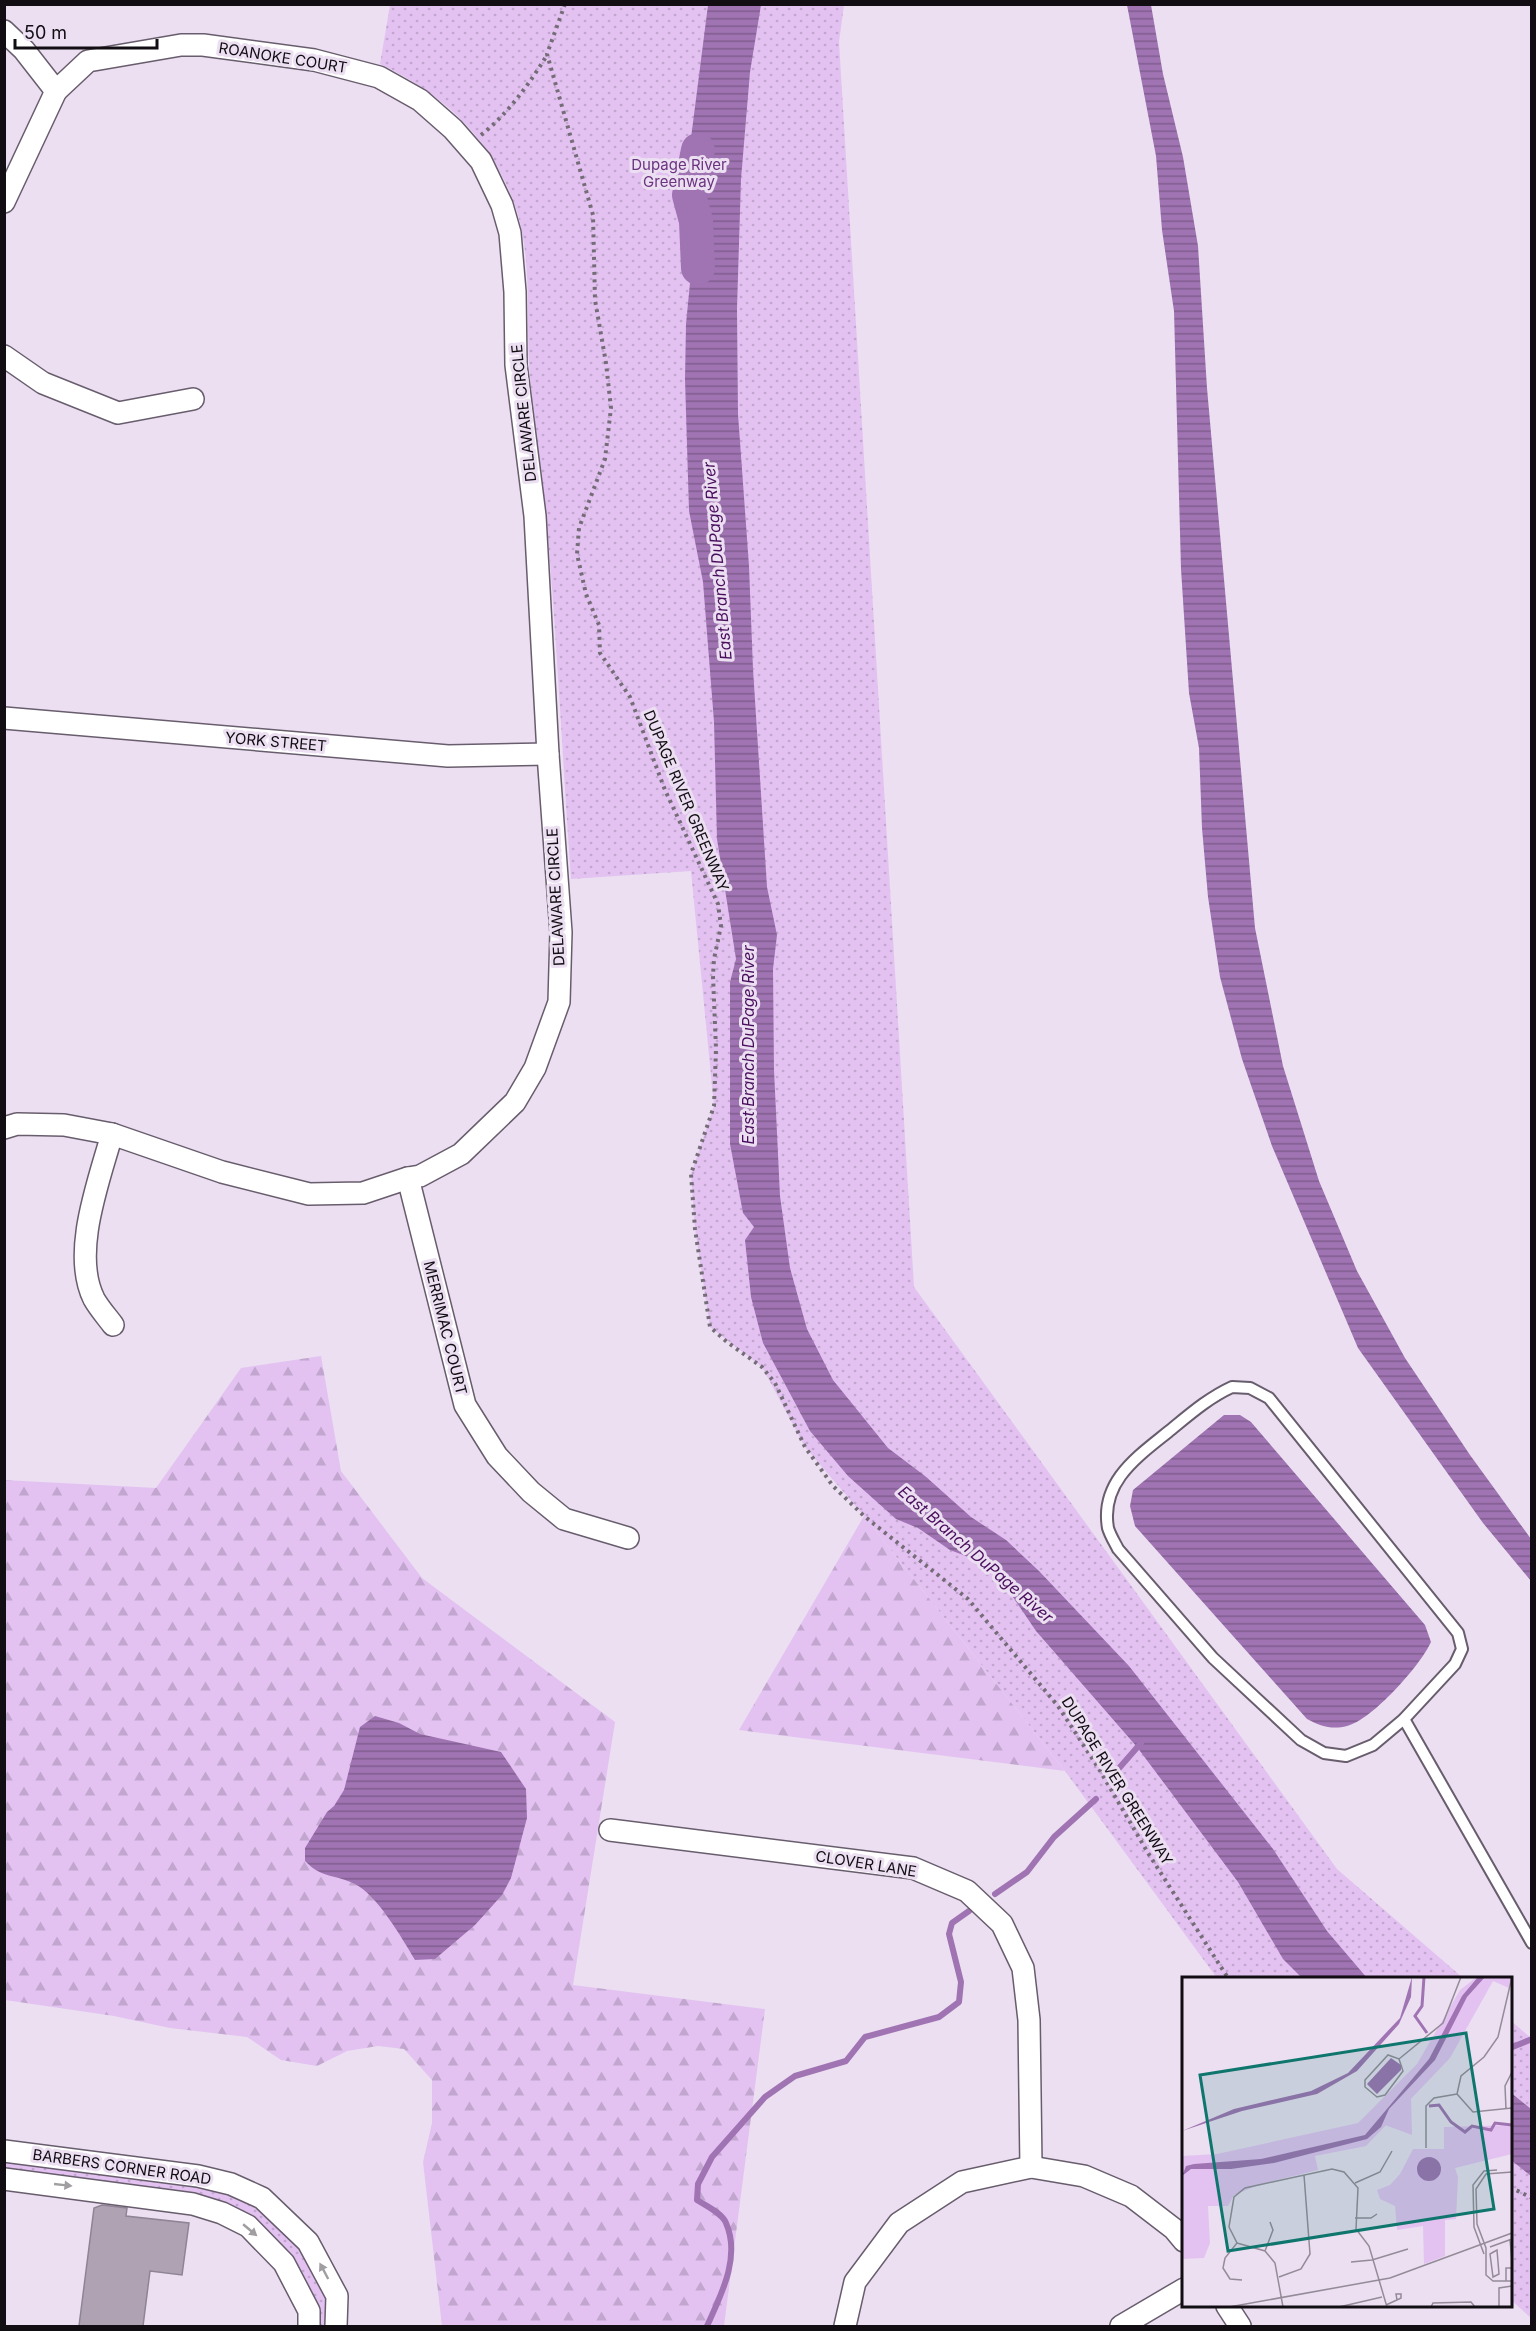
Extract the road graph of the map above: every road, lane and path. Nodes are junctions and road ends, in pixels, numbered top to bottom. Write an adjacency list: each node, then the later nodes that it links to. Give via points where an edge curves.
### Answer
1 (565, 4): 3 (path)
2 (4, 30): 4 (street)
3 (547, 54): 5 (path, via 496,122); 19 (path, DUPAGE RIVER GREENWAY, via 593,215 595,300 611,408 605,459 579,528 577,554 598,625 600,653 630,698 665,790 718,904 721,926 713,976 714,1106 691,1174 710,1327 762,1367 775,1383 805,1447 833,1486 864,1516 968,1599 1058,1706)
4 (56, 91): 5 (street, ROANOKE COURT, via 88,61 181,45 203,45 314,60 379,77 420,100); 6 (street)
5 (468, 145): 10 (street, DELAWARE CIRCLE, via 492,183 510,233 516,365 535,516)
6 (4, 202)
7 (4, 356): 8 (street, via 43,383 118,413)
8 (193, 399)
9 (4, 718): 10 (street, YORK STREET, via 448,756)
10 (548, 753): 13 (street, DELAWARE CIRCLE, via 561,932 559,1002 535,1068 515,1102 460,1154 420,1176)
11 (4, 1128): 12 (street, DELAWARE CIRCLE, via 17,1124 64,1125)
12 (112, 1134): 13 (street, DELAWARE CIRCLE, via 222,1172 309,1194 363,1193); 14 (street, via 89,1223 85,1266 94,1299)
13 (408, 1178): 15 (street, MERRIMAC COURT, via 465,1406 497,1456 564,1519)
14 (113, 1325)
15 (628, 1538)
16 (1404, 1719): 16 (lane, via 1455,1664 1462,1648 1458,1633 1269,1398 1250,1389 1232,1387 1212,1396 1126,1467 1114,1484 1108,1529 1118,1549 1213,1658 1301,1740 1324,1753 1346,1756 1373,1745); 18 (lane)
17 (610, 1830): 21 (street, CLOVER LANE, via 913,1868 967,1891 1002,1924 1023,1968 1029,2020)
18 (1532, 1943)
19 (1227, 1977)
20 (4, 2151): 29 (street, BARBERS CORNER ROAD, one-way to 20, via 337,2296 308,2242 261,2198 231,2184 198,2176)
21 (1031, 2167): 25 (street, via 1084,2176 1131,2196); 30 (street, via 962,2182 899,2223 855,2282)
22 (4, 2179): 28 (street, BARBERS CORNER ROAD, one-way to 28, via 193,2204 222,2213 248,2226 284,2263 309,2311)
23 (1512, 2188): 24 (path)
24 (1532, 2198)
25 (1182, 2239)
26 (1182, 2290): 31 (street)
27 (1228, 2307): 32 (street)
28 (309, 2326)
29 (336, 2326)
30 (845, 2326)
31 (1121, 2326)
32 (1240, 2326)

